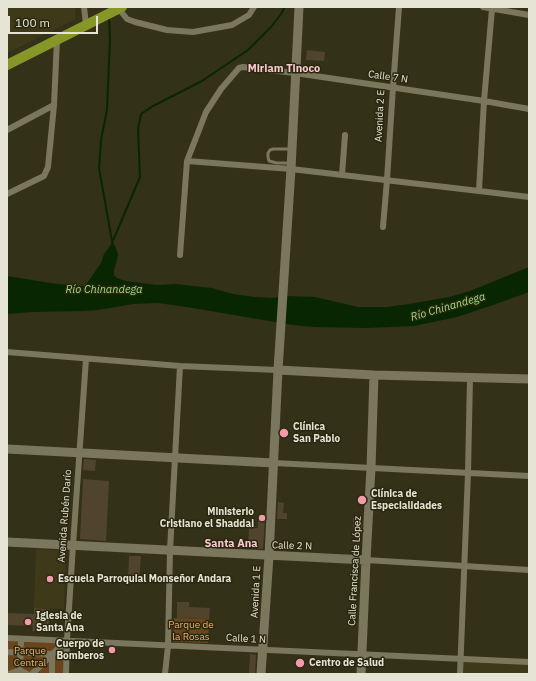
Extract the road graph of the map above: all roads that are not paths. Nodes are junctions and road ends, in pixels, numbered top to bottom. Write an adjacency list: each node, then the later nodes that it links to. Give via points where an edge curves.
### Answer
1 (84, 7): 9 (street)
2 (254, 7): 6 (street, via 249,15 232,25 193,32 167,30 135,22 127,19)
3 (298, 7): 12 (street, Avenida 1 E)
4 (399, 7): 13 (street, Avenida 2 E)
5 (483, 7): 7 (street)
6 (119, 9): 9 (main road)
7 (492, 9): 8 (street); 14 (street)
8 (529, 15)
9 (86, 25): 10 (main road)
10 (57, 40): 11 (main road); 15 (street)
11 (7, 65)
12 (295, 73): 13 (street, Calle 7 N); 19 (street, Avenida 1 E); 20 (street, Calle 7 N, via 239,68 206,112)
13 (393, 87): 14 (street, Calle 7 N); 23 (street, Avenida 2 E)
14 (484, 101): 16 (street, Calle 7 N); 24 (street)
15 (54, 105): 17 (street); 25 (street, via 48,168 44,176)
16 (529, 109)
17 (7, 130)
18 (345, 135): 22 (street)
19 (292, 149): 21 (street, Avenida 1 E); 21 (lane, via 273,149 268,153 269,161)
20 (187, 161): 21 (street); 28 (street)
21 (291, 166): 22 (street); 32 (street, Avenida 1 E)
22 (342, 175): 23 (street)
23 (387, 180): 24 (street); 27 (street, Avenida 2 E)
24 (479, 190): 26 (street)
25 (7, 194)
26 (529, 197)
27 (383, 227)
28 (180, 255)
29 (7, 352): 30 (street)
30 (86, 359): 31 (street); 37 (street, Avenida Rubén Darío)
31 (180, 366): 32 (street); 38 (street)
32 (278, 370): 33 (street); 39 (street, Avenida 1 E)
33 (374, 375): 34 (street); 40 (street)
34 (470, 378): 35 (street); 41 (street)
35 (529, 380)
36 (7, 449): 37 (street)
37 (79, 453): 38 (street); 44 (street, Avenida Rubén Darío)
38 (175, 458): 39 (street); 45 (street)
39 (274, 463): 40 (street); 46 (street, Avenida 1 E)
40 (370, 468): 41 (street); 47 (street, Calle Francisca de López)
41 (468, 473): 42 (street); 48 (street)
42 (529, 476)
43 (7, 542): 44 (street, Calle 2 N)
44 (73, 545): 45 (street, Calle 2 N); 52 (street, Avenida Rubén Darío)
45 (170, 550): 46 (street, Calle 2 N); 53 (street)
46 (269, 556): 47 (street, Calle 2 N); 54 (street, Avenida 1 E)
47 (366, 560): 48 (street, Calle 2 N); 58 (street, Calle Francisca de López)
48 (464, 566): 49 (street, Calle 2 N); 59 (street)
49 (529, 570)
50 (7, 638): 51 (street, Calle 1 N)
51 (22, 639): 52 (street, Calle 1 N); 56 (street)
52 (67, 640): 53 (street, Calle 1 N); 57 (street); 66 (street, Avenida Rubén Darío)
53 (168, 646): 54 (street, Calle 1 N); 67 (street)
54 (263, 650): 58 (street, Calle 1 N); 68 (street, Avenida 1 E)
55 (7, 652): 56 (street)
56 (21, 653): 57 (street); 61 (street)
57 (52, 654): 64 (street); 65 (street)
58 (362, 655): 59 (street, Calle 1 N); 69 (street, Calle Francisca de López)
59 (460, 660): 60 (street, Calle 1 N); 70 (street)
60 (529, 662)
61 (20, 672): 62 (street); 63 (street)
62 (9, 674)
63 (27, 674)
64 (32, 674)
65 (52, 674)
66 (66, 674)
67 (165, 674)
68 (261, 674)
69 (361, 674)
70 (460, 674)

